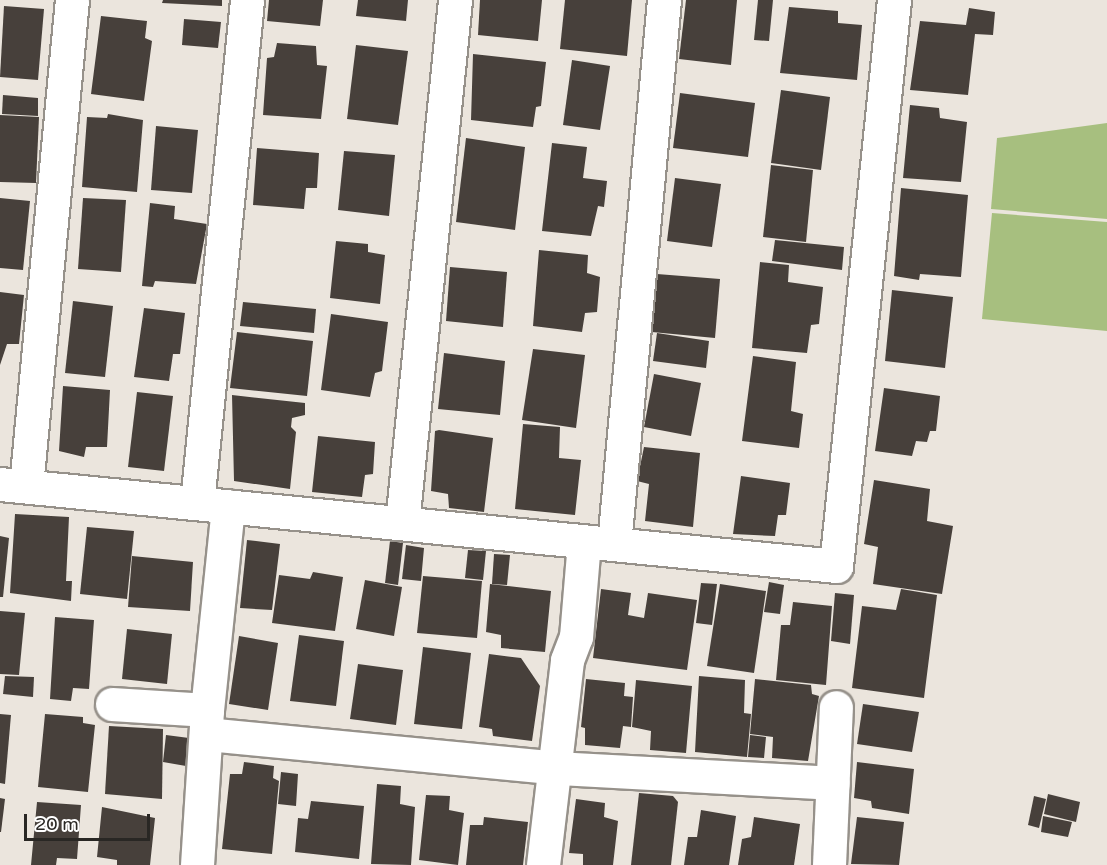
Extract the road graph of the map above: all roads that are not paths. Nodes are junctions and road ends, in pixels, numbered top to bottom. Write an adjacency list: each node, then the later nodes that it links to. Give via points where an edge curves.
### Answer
1 (72, 0): 6 (street)
2 (247, 0): 7 (street)
3 (455, 0): 8 (street)
4 (664, 0): 9 (street)
5 (894, 0): 9 (street, via 836,566)
6 (13, 485): 7 (street)
7 (213, 504): 8 (street); 12 (street)
8 (402, 523): 9 (street)
9 (599, 542): 13 (street, via 567,660)
10 (112, 704): 12 (street)
11 (836, 707): 14 (street)
12 (207, 722): 13 (street); 15 (street)
13 (557, 768): 14 (street); 16 (street)
14 (833, 783): 17 (street)
15 (197, 865)
16 (543, 865)
17 (829, 865)

